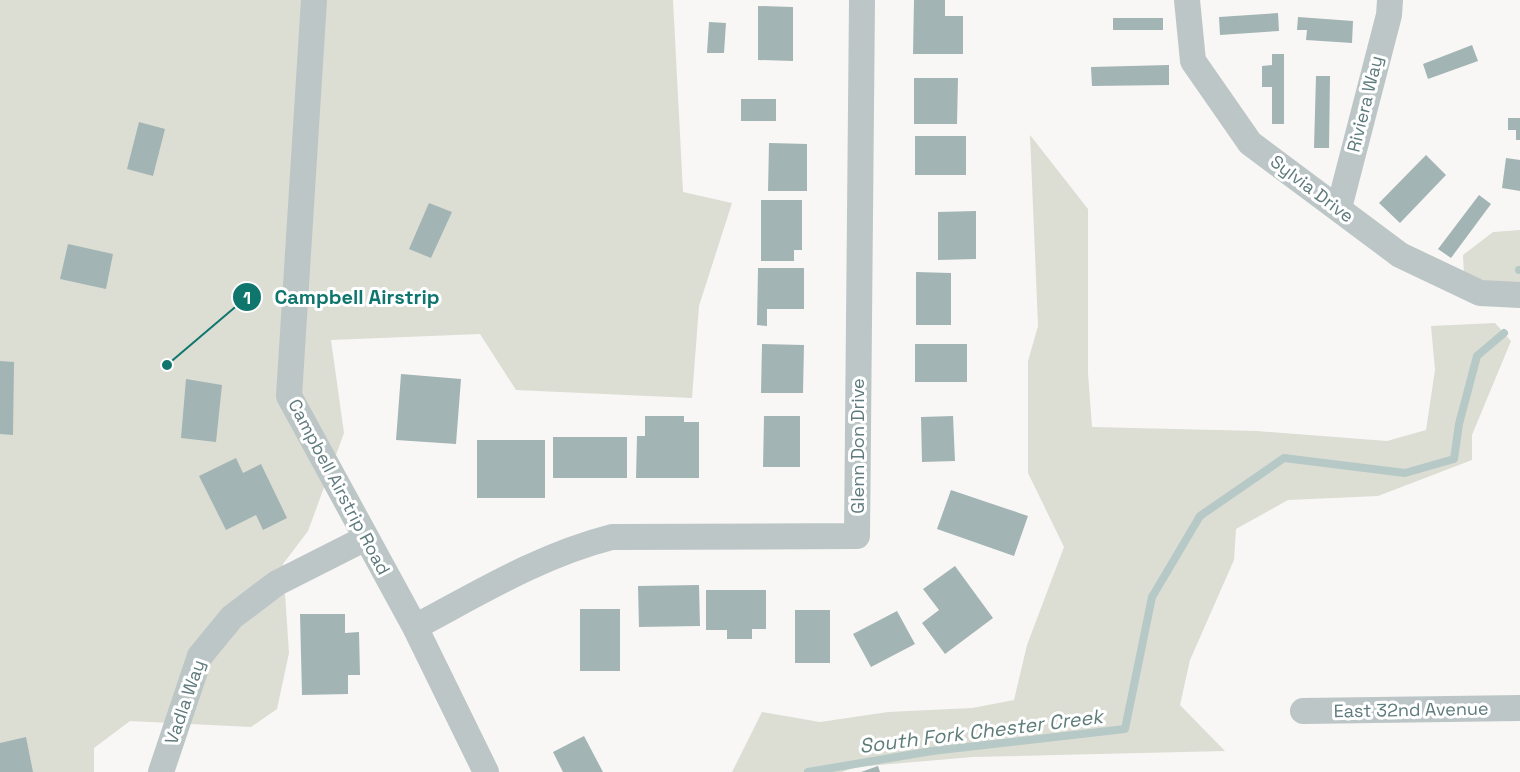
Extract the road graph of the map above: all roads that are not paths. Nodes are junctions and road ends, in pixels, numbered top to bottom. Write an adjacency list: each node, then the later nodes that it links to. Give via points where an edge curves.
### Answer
1 (314, 0): 7 (street, Campbell Airstrip Road, via 289,396)
2 (862, 0): 8 (street, Glenn Don Drive, via 857,536 612,537 535,563)
3 (1187, 0): 5 (street, Sylvia Drive, via 1192,61 1250,143)
4 (1390, 0): 5 (street, Riviera Way)
5 (1339, 208): 6 (street, Sylvia Drive, via 1400,255 1480,293)
6 (1520, 295)
7 (366, 538): 8 (street, Campbell Airstrip Road); 11 (street, Vadla Way, via 277,583 232,617 200,656)
8 (415, 627): 12 (street, Campbell Airstrip Road)
9 (1520, 708): 10 (street, East 32nd Avenue)
10 (1303, 711)
11 (161, 772)
12 (486, 772)

